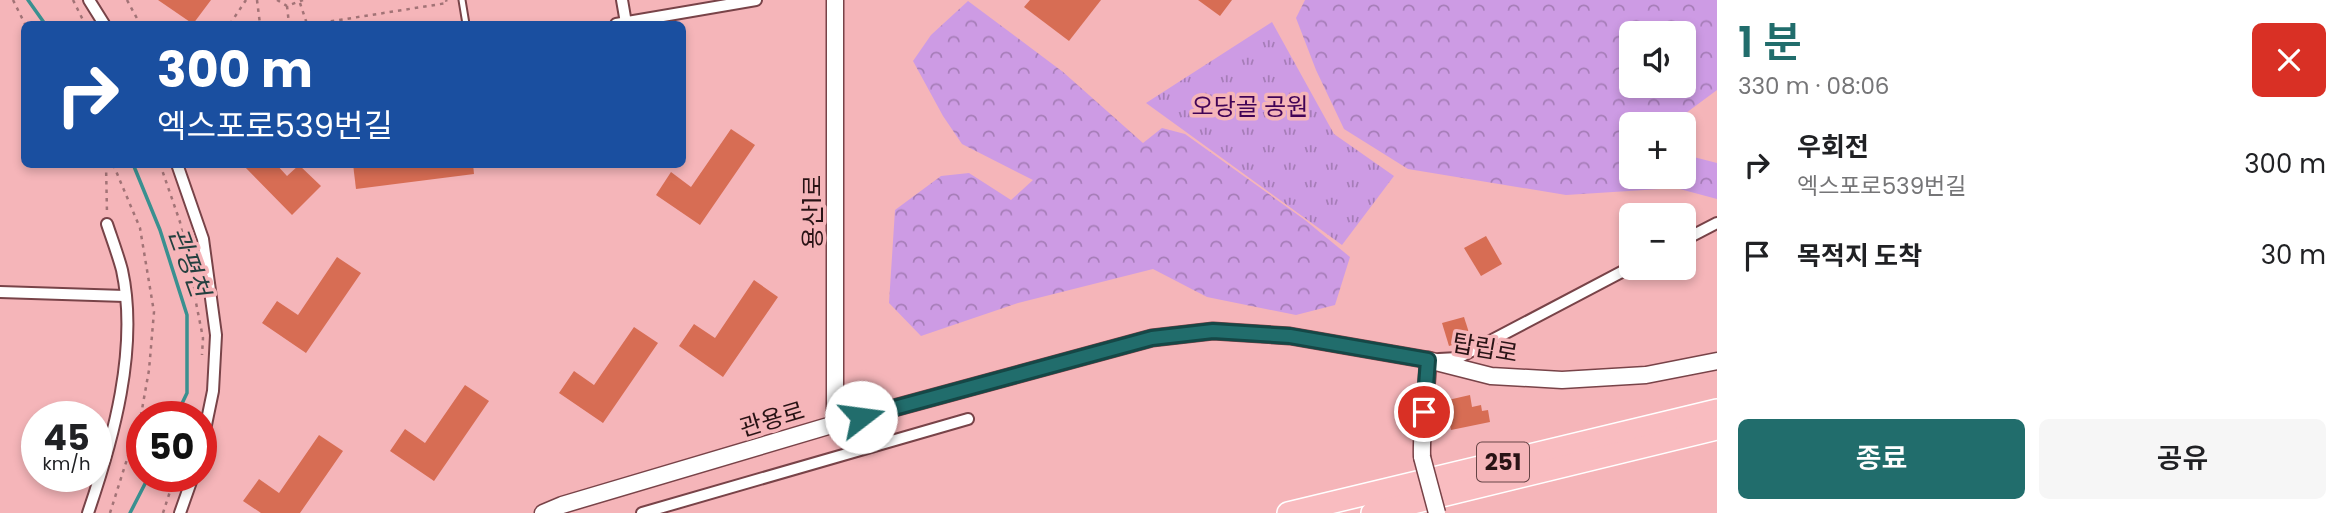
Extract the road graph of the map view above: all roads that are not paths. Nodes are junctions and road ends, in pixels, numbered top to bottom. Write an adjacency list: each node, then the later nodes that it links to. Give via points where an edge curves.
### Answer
1 (89, 0): 6 (street)
2 (462, 0): 7 (lane)
3 (622, 0): 8 (street)
4 (756, 0): 9 (street)
5 (835, 0): 22 (main road, 용산1로)
6 (102, 21)
7 (466, 21)
8 (621, 21)
9 (638, 21)
10 (178, 168): 19 (street, via 203,239 216,335)
11 (1717, 223): 13 (street)
12 (107, 224): 16 (street)
13 (1696, 234)
14 (1619, 273): 17 (street, 탑립로, via 1458,358)
15 (0, 292): 16 (street)
16 (125, 296): 25 (street, via 127,341 122,382)
17 (1428, 360): 18 (main road, 탑립로, via 1491,376 1562,380 1646,375); 22 (main road, 관용로, via 1290,336 1213,331 1152,338); 31 (main road, bridge, via 1422,457)
18 (1717, 361)
19 (211, 401)
20 (1717, 410): 29 (highway, 251)
21 (968, 419): 28 (street)
22 (835, 424): 27 (main road, 관용로)
23 (1717, 429): 30 (highway, 251)
24 (187, 492): 26 (street)
25 (88, 513)
26 (180, 513)
27 (543, 513)
28 (642, 513)
29 (1288, 513)
30 (1372, 513)
31 (1437, 513)

